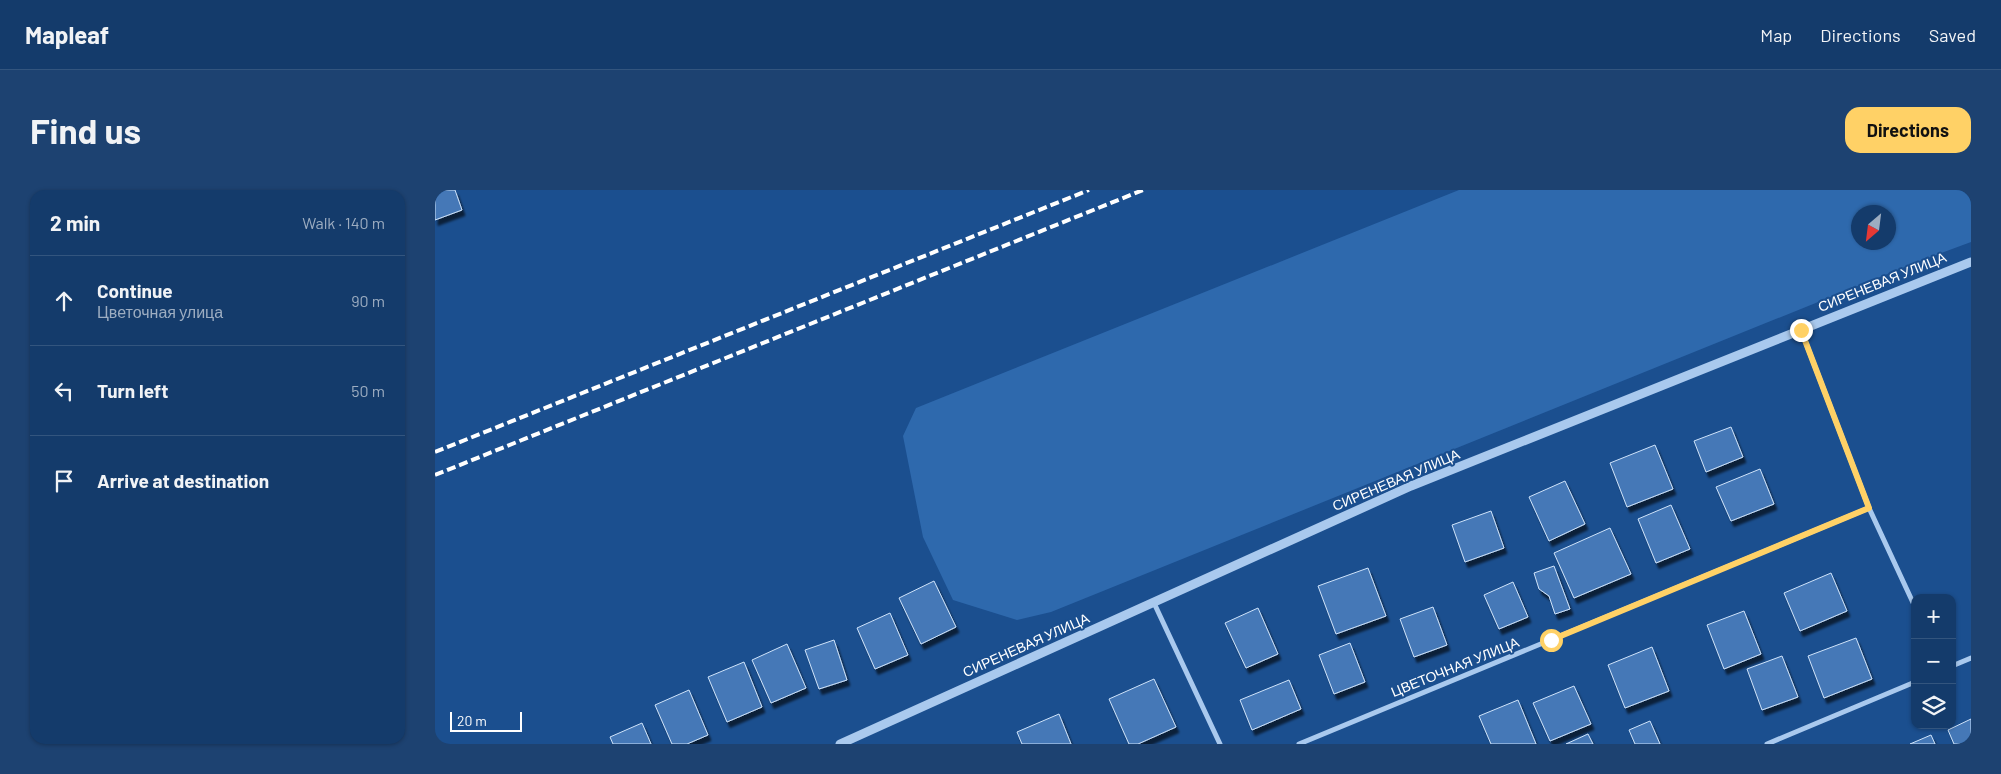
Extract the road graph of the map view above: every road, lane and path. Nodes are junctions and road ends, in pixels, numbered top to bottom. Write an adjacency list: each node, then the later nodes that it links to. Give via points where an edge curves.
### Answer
1 (1971, 262): 2 (street, СИРЕНЕВАЯ УЛИЦА)
2 (1801, 330): 3 (street); 5 (street, СИРЕНЕВАЯ УЛИЦА, via 1411,486)
3 (1869, 508): 4 (street); 11 (street, ЦВЕТОЧНАЯ УЛИЦА)
4 (1911, 598)
5 (1154, 603): 9 (street, СИРЕНЕВАЯ УЛИЦА); 10 (street)
6 (1971, 658): 7 (street)
7 (1956, 664)
8 (1911, 684): 12 (street)
9 (840, 744)
10 (1220, 744)
11 (1299, 744)
12 (1767, 744)

